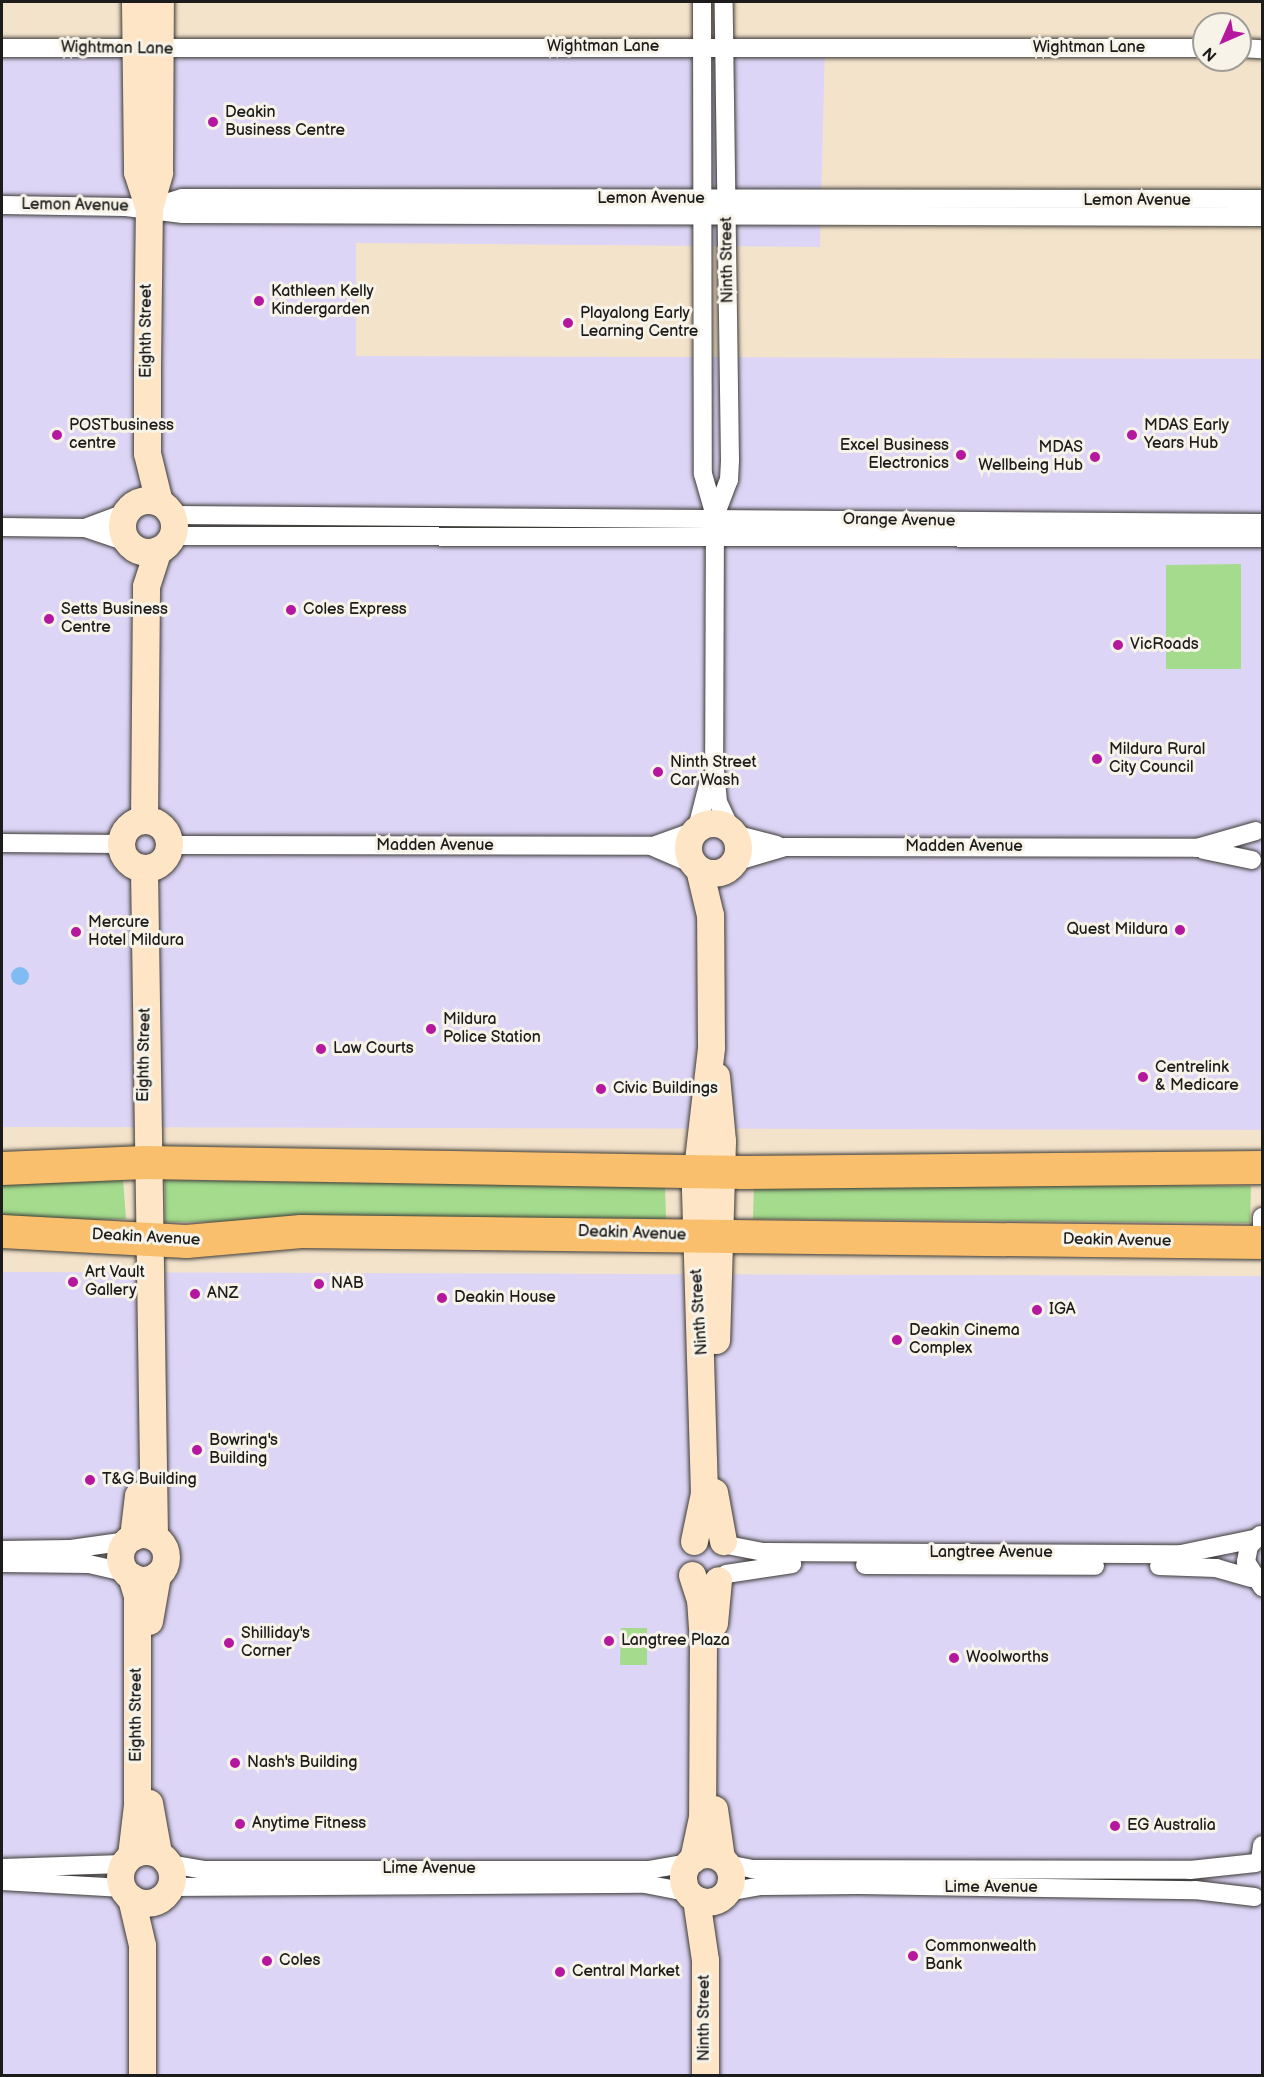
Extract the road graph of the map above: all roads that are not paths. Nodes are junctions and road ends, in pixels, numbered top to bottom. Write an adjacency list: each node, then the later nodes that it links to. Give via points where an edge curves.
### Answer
1 (135, 2): 9 (street, Eighth Street)
2 (160, 2): 10 (street, Eighth Street)
3 (702, 2): 6 (street, Ninth Street)
4 (724, 2): 7 (street, Ninth Street)
5 (2, 48): 9 (street, Wightman Lane)
6 (703, 48): 7 (street, Wightman Lane); 10 (street, Wightman Lane); 14 (street, Ninth Street)
7 (725, 48): 8 (street, Wightman Lane); 15 (street, Ninth Street)
8 (1192, 48)
9 (135, 50): 10 (street, Wightman Lane); 13 (street, Eighth Street, via 137,172)
10 (161, 50): 13 (street, Eighth Street, via 159,172)
11 (1263, 200): 15 (street, Lemon Avenue)
12 (2, 205): 13 (street, Lemon Avenue)
13 (149, 208): 14 (street, Lemon Avenue, via 182,198); 22 (street, Eighth Street)
14 (702, 208): 15 (street, Lemon Avenue); 19 (street, Ninth Street, via 703,474)
15 (727, 208): 16 (street, Lemon Avenue); 19 (street, Ninth Street, via 729,480)
16 (1263, 217)
17 (229, 516): 18 (street, Orange Avenue); 22 (street, Orange Avenue); 25 (street)
18 (349, 516): 20 (street, Orange Avenue); 26 (street)
19 (715, 516): 20 (street, Orange Avenue); 21 (street, Orange Avenue); 29 (street, Ninth Street)
20 (536, 517): 27 (street)
21 (1263, 523)
22 (148, 526): 24 (street, Orange Avenue); 24 (street, Orange Avenue); 25 (street, Orange Avenue); 31 (street, Eighth Street)
23 (2, 527): 24 (street, Orange Avenue)
24 (85, 528)
25 (229, 535): 26 (street, Orange Avenue)
26 (348, 535): 27 (street, Orange Avenue)
27 (536, 537): 29 (street, Orange Avenue)
28 (1263, 538): 29 (street, Orange Avenue)
29 (715, 539): 30 (street, Ninth Street)
30 (714, 759): 33 (street, Ninth Street); 34 (street, Ninth Street, via 718,802)
31 (144, 820): 36 (street, via 125,830); 37 (street, via 165,830)
32 (1258, 828): 40 (street, Madden Avenue); 43 (street, via 1250,844)
33 (696, 829): 34 (street, via 718,823); 38 (street); 42 (street, via 688,851)
34 (733, 833): 39 (street); 41 (street)
35 (2, 843): 36 (street)
36 (121, 844): 44 (street, via 125,858)
37 (170, 845): 38 (street, Madden Avenue); 44 (street, via 165,860)
38 (651, 846): 42 (street, Madden Avenue)
39 (785, 847): 40 (street, Madden Avenue); 41 (street, Madden Avenue)
40 (1197, 848): 43 (street, Madden Avenue)
41 (733, 863): 42 (street, via 719,872); 45 (street, Ninth Street)
42 (697, 867): 45 (street, Ninth Street)
43 (1260, 868)
44 (144, 869): 46 (street, Eighth Street)
45 (710, 915): 49 (street, Ninth Street)
46 (144, 1162): 48 (highway); 49 (highway); 53 (street, Eighth Street)
47 (1263, 1167): 49 (highway)
48 (2, 1168)
49 (709, 1170): 52 (street, Ninth Street)
50 (1263, 1217): 54 (street)
51 (2, 1231): 53 (highway, Deakin Avenue)
52 (707, 1237): 53 (highway, Deakin Avenue, via 301,1231 225,1240); 54 (highway, Deakin Avenue); 58 (street, Ninth Street, via 704,1493); 59 (street, Ninth Street, via 714,1491)
53 (146, 1240): 57 (street, Eighth Street, via 152,1269)
54 (1262, 1242): 55 (street)
55 (1263, 1256)
56 (1258, 1536): 59 (street, Langtree Avenue, via 1181,1554 764,1552); 65 (street, via 1246,1554)
57 (138, 1538): 60 (street, via 71,1549); 62 (street, Eighth Street, via 121,1561); 62 (street, via 166,1559)
58 (694, 1541): 59 (street, via 708,1536); 63 (street, via 685,1557)
59 (725, 1543): 64 (street, via 731,1560)
60 (2, 1550)
61 (2, 1563): 62 (street, via 89,1564)
62 (138, 1575): 70 (street, Eighth Street, via 138,1805)
63 (692, 1575): 64 (street); 67 (street, via 700,1599 703,1638 702,1817)
64 (722, 1577): 65 (street, Langtree Avenue, via 772,1564 1200,1566); 68 (street, via 714,1808)
65 (1259, 1586)
66 (1260, 1857): 68 (street, Lime Avenue, via 1190,1870 752,1869); 73 (street, via 1249,1883)
67 (691, 1861): 68 (street, via 707,1854); 70 (street, Lime Avenue, via 648,1870 203,1870); 72 (street, via 683,1877)
68 (724, 1861): 72 (street, via 731,1878)
69 (2, 1868): 70 (street, Lime Avenue)
70 (146, 1876): 71 (street, Lime Avenue); 72 (street, Lime Avenue, via 645,1884); 74 (street, Eighth Street)
71 (2, 1881)
72 (707, 1896): 73 (street, Lime Avenue, via 762,1886 858,1885 1195,1890); 75 (street, Ninth Street)
73 (1260, 1903)
74 (142, 2076)
75 (705, 2076)

